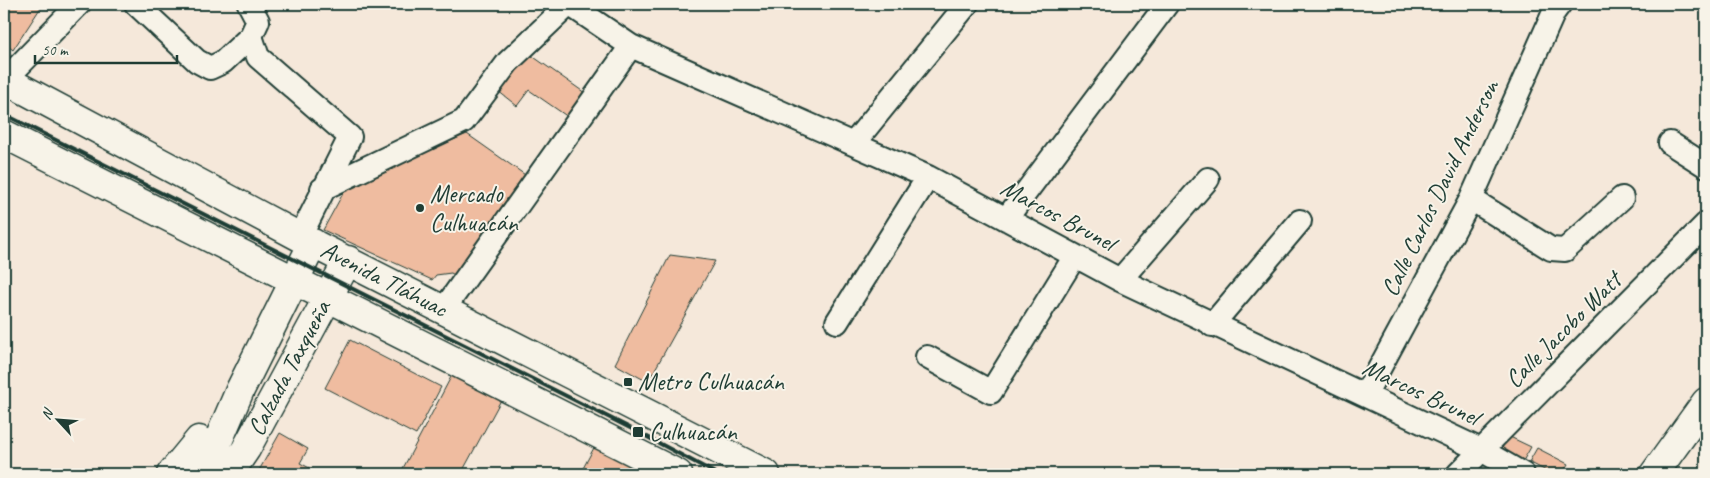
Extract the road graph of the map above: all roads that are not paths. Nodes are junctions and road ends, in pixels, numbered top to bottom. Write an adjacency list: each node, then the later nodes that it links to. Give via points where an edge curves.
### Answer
1 (79, 4): 10 (street)
2 (136, 4): 8 (street, via 197,61 210,68 223,62)
3 (249, 4): 8 (street, via 258,20)
4 (569, 4): 9 (street, Marcos Brunel); 17 (street, via 508,62 464,121)
5 (967, 4): 12 (street)
6 (1167, 4): 20 (street)
7 (1560, 4): 19 (street, Calle Carlos David Anderson)
8 (251, 36): 17 (street, via 258,58 350,137)
9 (631, 46): 12 (street, Marcos Brunel); 29 (street)
10 (4, 80): 23 (main road, Avenida Tláhuac)
11 (4, 134): 26 (main road, Avenida Tláhuac)
12 (854, 143): 15 (street, Marcos Brunel)
13 (1670, 143): 14 (street)
14 (1706, 166)
15 (928, 177): 20 (street, Marcos Brunel); 30 (street)
16 (1208, 178): 27 (street)
17 (322, 189): 23 (street)
18 (1622, 198): 19 (street, via 1565,250 1552,249)
19 (1471, 199): 34 (street, Calle Carlos David Anderson)
20 (1006, 219): 24 (street, Marcos Brunel)
21 (1300, 221): 31 (street)
22 (1706, 224): 36 (street, Calle Jacobo Watt)
23 (306, 240): 25 (main road, Avenida Tláhuac); 26 (main road, Calzada Taxqueña)
24 (1075, 256): 27 (street, Marcos Brunel); 32 (street, via 991,392)
25 (348, 260): 28 (main road, Calzada Taxqueña); 29 (main road, Avenida Tláhuac)
26 (294, 280): 28 (main road, Avenida Tláhuac); 33 (main road, Calzada Taxqueña)
27 (1120, 280): 31 (street, Marcos Brunel)
28 (327, 297): 39 (main road, Calzada Taxqueña, via 246,449); 40 (main road, Avenida Tláhuac)
29 (444, 309): 41 (main road, Avenida Tláhuac)
30 (836, 322)
31 (1212, 325): 34 (street, Marcos Brunel)
32 (927, 357)
33 (240, 390): 37 (main road, Calzada Taxqueña); 38 (main road, Calzada Taxqueña, via 216,446)
34 (1364, 395): 36 (street, Marcos Brunel)
35 (1706, 402): 44 (main road)
36 (1483, 451): 42 (street, Calle Jacobo Watt); 43 (street, Marcos Brunel)
37 (172, 474)
38 (194, 474)
39 (229, 474)
40 (676, 474)
41 (766, 474)
42 (1458, 474)
43 (1523, 474)
44 (1654, 474)

